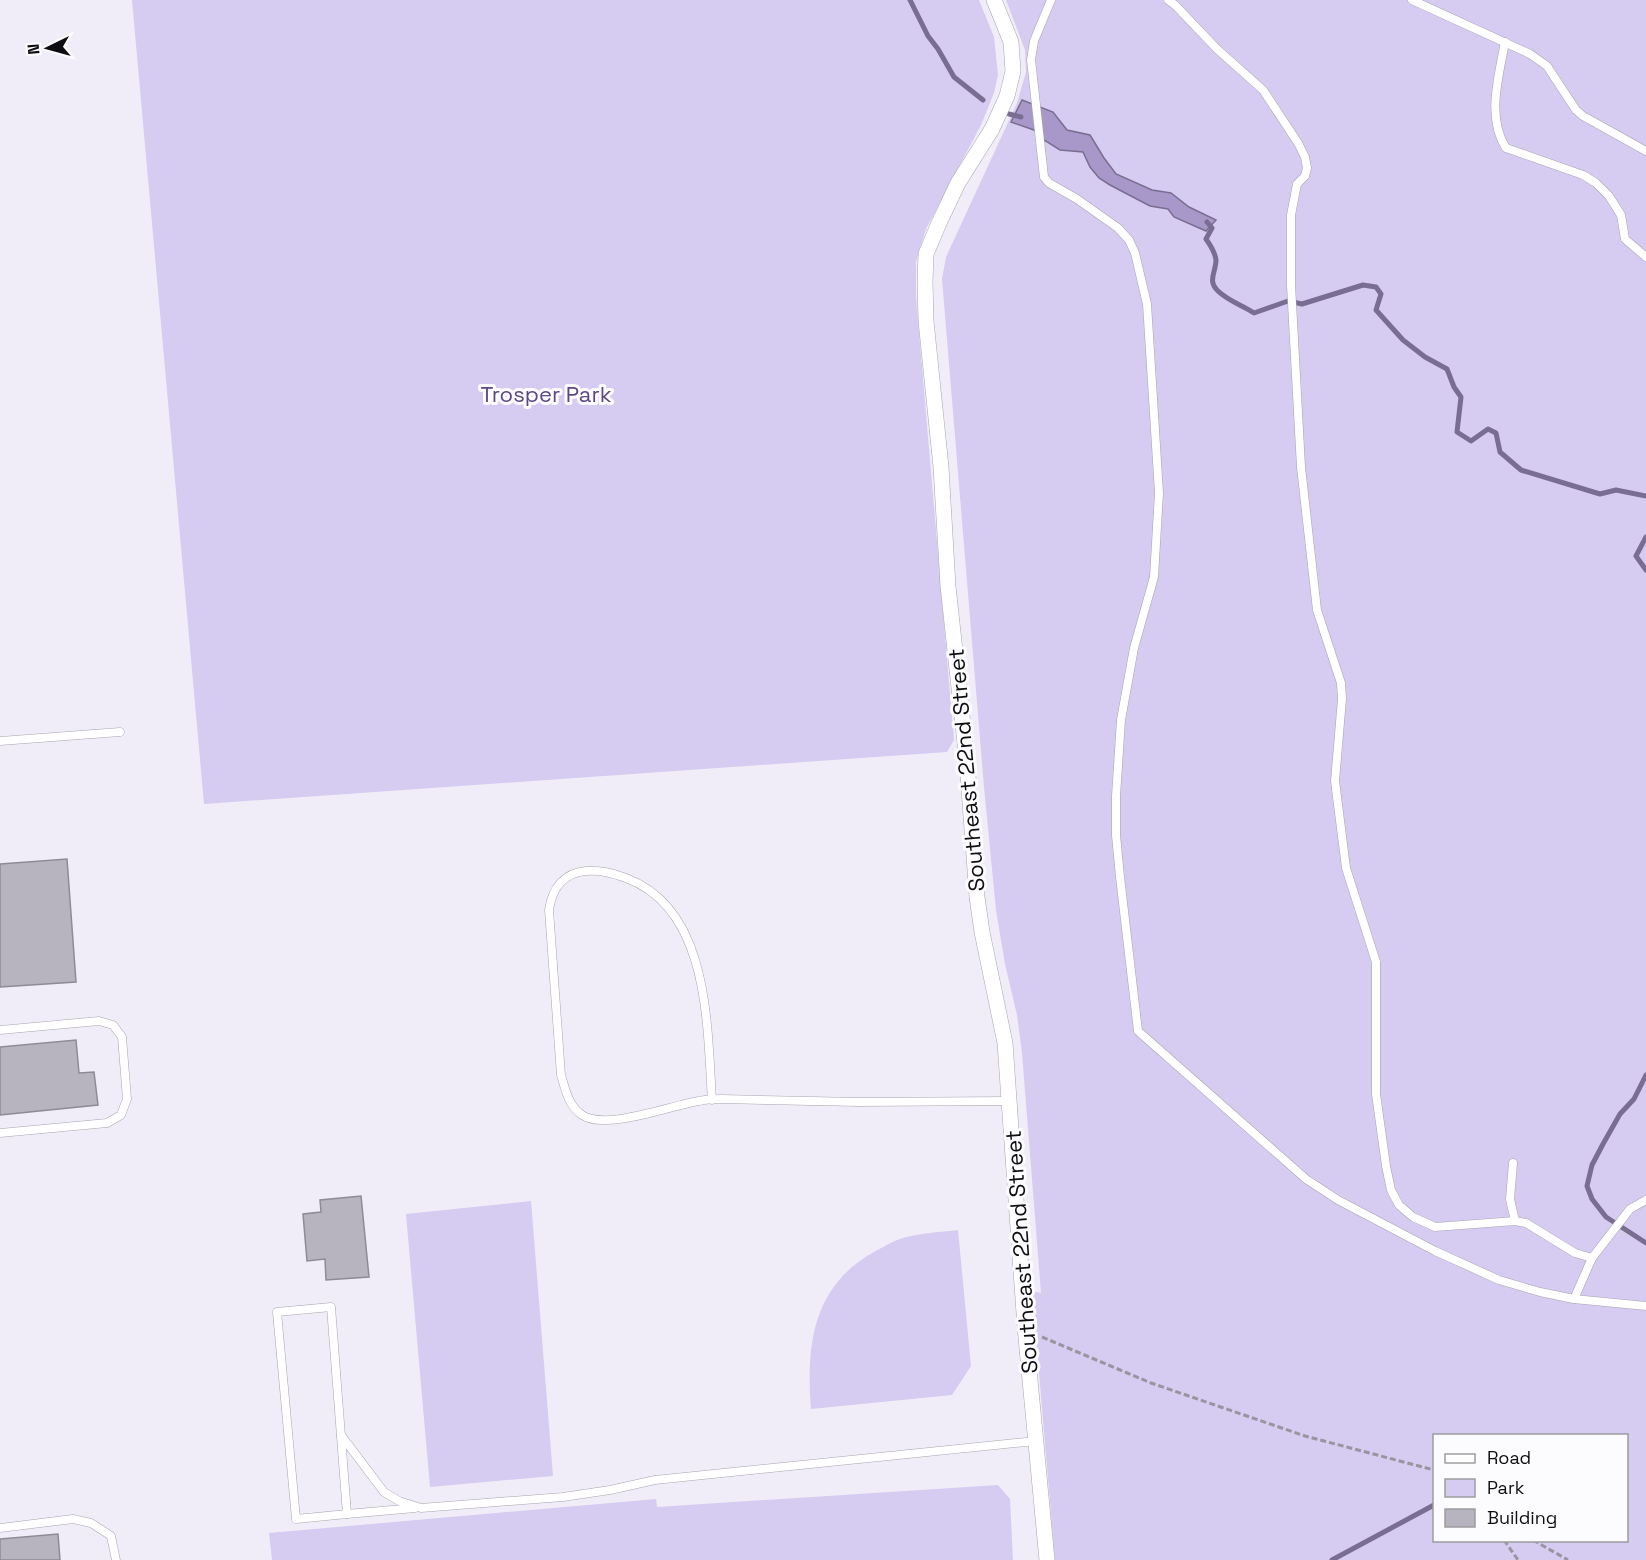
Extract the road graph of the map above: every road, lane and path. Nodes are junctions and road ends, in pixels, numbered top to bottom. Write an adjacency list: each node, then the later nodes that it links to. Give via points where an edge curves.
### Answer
1 (994, 0): 12 (street, Southeast 22nd Street, via 1011,42 1013,72 992,129 958,183 926,254 925,282 948,586 978,897 1005,1042)
2 (1051, 0): 18 (lane, via 1034,41 1031,60 1044,177 1118,228 1129,240 1147,304 1159,493 1155,565 1121,720 1116,806 1138,1031 1306,1179 1338,1200 1499,1280)
3 (1168, 0): 16 (lane, via 1263,90 1305,157 1307,168 1297,184 1291,215 1301,467 1317,610 1341,683 1335,781 1346,868 1376,962 1376,1094 1391,1190 1399,1205 1413,1217 1435,1227)
4 (1412, 0): 5 (lane)
5 (1505, 42): 6 (lane, via 1547,66 1583,116); 7 (lane, via 1495,117 1500,139 1511,151 1596,183 1621,215 1625,239)
6 (1646, 151)
7 (1646, 257)
8 (120, 732): 9 (lane)
9 (0, 741)
10 (0, 1030): 13 (lane, via 99,1021 113,1025 122,1037 127,1100 121,1115 107,1123)
11 (712, 1100): 11 (lane, via 700,979 693,952 677,920 665,903 640,883 600,870 564,877 551,898 549,910 561,1075 568,1101 584,1116 603,1120); 12 (lane)
12 (1010, 1101): 20 (street, Southeast 22nd Street)
13 (0, 1133)
14 (1513, 1163): 16 (lane, via 1510,1199)
15 (1646, 1200): 17 (lane, via 1630,1209)
16 (1515, 1221): 17 (lane)
17 (1592, 1258): 18 (lane)
18 (1574, 1299): 19 (lane)
19 (1646, 1306)
20 (1025, 1327): 22 (street, Southeast 22nd Street); 23 (path, via 1043,1338 1173,1390 1305,1436)
21 (341, 1435): 24 (lane, via 384,1492); 25 (lane); 25 (lane, via 331,1307 277,1312 296,1519)
22 (1036, 1441): 24 (lane, via 655,1480 563,1497); 30 (street, Southeast 22nd Street)
23 (1433, 1470)
24 (422, 1508): 25 (lane)
25 (347, 1514)
26 (0, 1528): 29 (lane, via 73,1519 92,1523 111,1536)
27 (1505, 1542): 31 (path)
28 (1536, 1542): 32 (path)
29 (116, 1560)
30 (1047, 1560)
31 (1518, 1560)
32 (1568, 1560)

